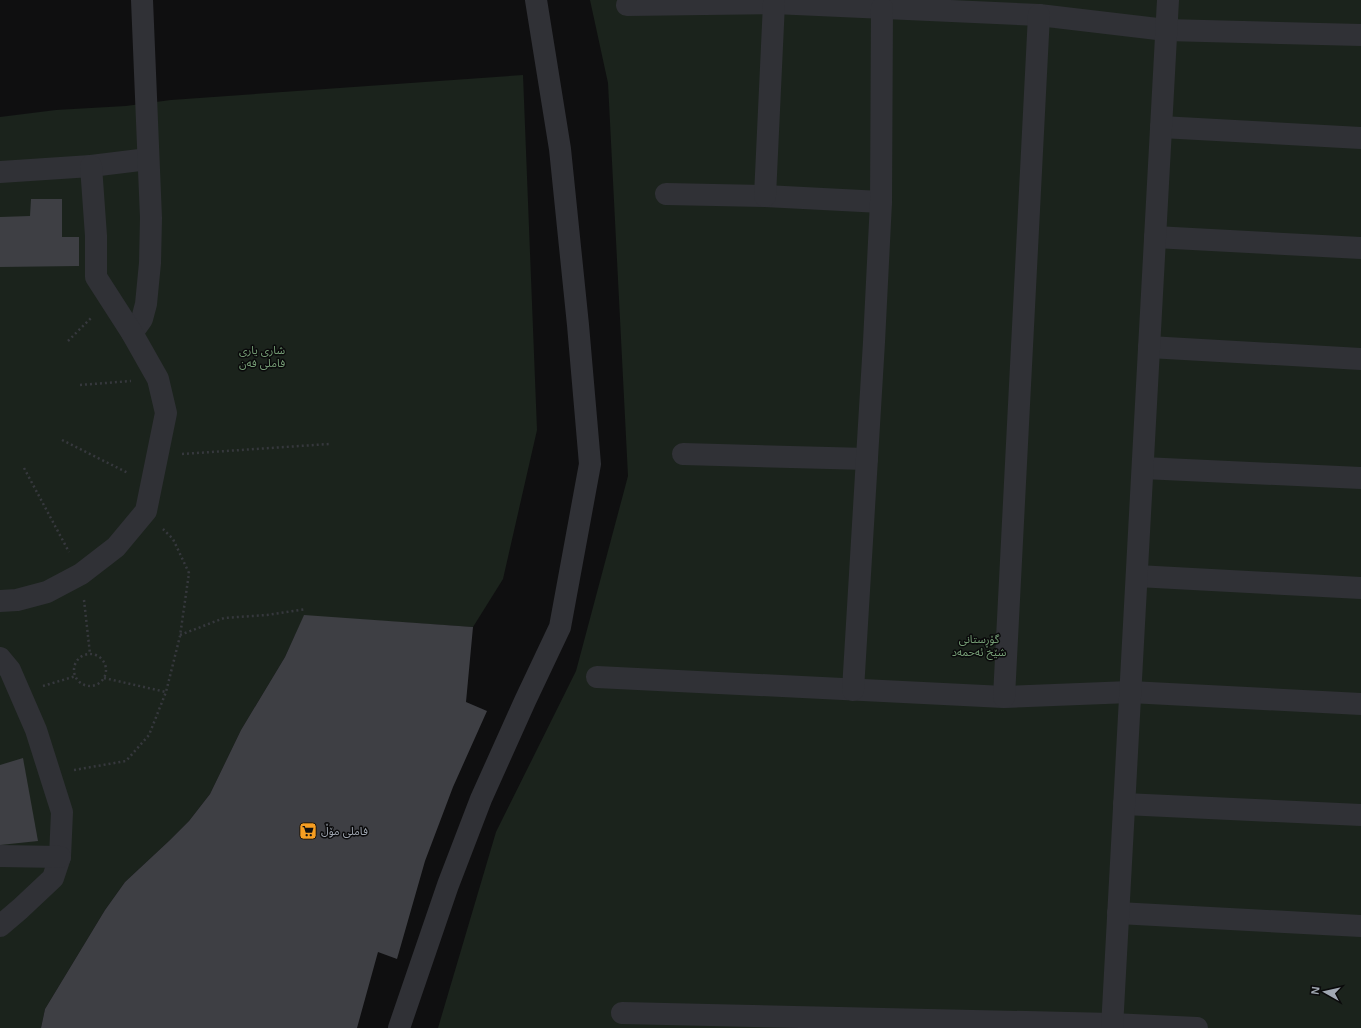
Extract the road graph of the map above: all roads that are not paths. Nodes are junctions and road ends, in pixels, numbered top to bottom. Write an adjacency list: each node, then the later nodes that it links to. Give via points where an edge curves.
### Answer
1 (142, 0): 12 (street)
2 (536, 0): 45 (street, via 560,149 590,464 560,627 482,799 448,885)
3 (1168, 0): 8 (street)
4 (774, 3): 5 (street); 6 (street); 16 (street)
5 (627, 5)
6 (882, 8): 7 (street); 17 (street)
7 (1039, 16): 8 (street); 34 (street)
8 (1166, 30): 9 (street); 10 (street)
9 (1361, 35)
10 (1161, 127): 11 (street); 18 (street)
11 (1361, 138)
12 (148, 159): 13 (street); 20 (street, via 152,218 150,264 146,304 142,319)
13 (91, 166): 14 (street); 20 (street, via 96,278)
14 (0, 172)
15 (666, 194): 16 (street)
16 (766, 196): 17 (street)
17 (881, 202): 24 (street)
18 (1155, 237): 19 (street); 21 (street)
19 (1361, 248)
20 (132, 333): 29 (street, via 158,379 166,413 146,511 116,547 81,574 47,592 16,600)
21 (1149, 347): 22 (street); 25 (street)
22 (1361, 359)
23 (683, 454): 24 (street)
24 (867, 459): 32 (street)
25 (1142, 468): 26 (street); 27 (street)
26 (1361, 478)
27 (1137, 576): 28 (street); 33 (street)
28 (1361, 588)
29 (0, 601)
30 (0, 658): 39 (street, via 10,670 36,730 62,812)
31 (597, 676): 32 (street)
32 (853, 690): 34 (street)
33 (1130, 692): 34 (street); 35 (street); 36 (street)
34 (1004, 697)
35 (1361, 704)
36 (1124, 804): 37 (street); 40 (street)
37 (1361, 815)
38 (0, 856): 39 (street)
39 (60, 857): 41 (street, via 53,878)
40 (1118, 913): 42 (street); 44 (street)
41 (0, 926)
42 (1361, 926)
43 (622, 1013): 44 (street)
44 (1112, 1026): 46 (street)
45 (399, 1028)
46 (1197, 1028)

